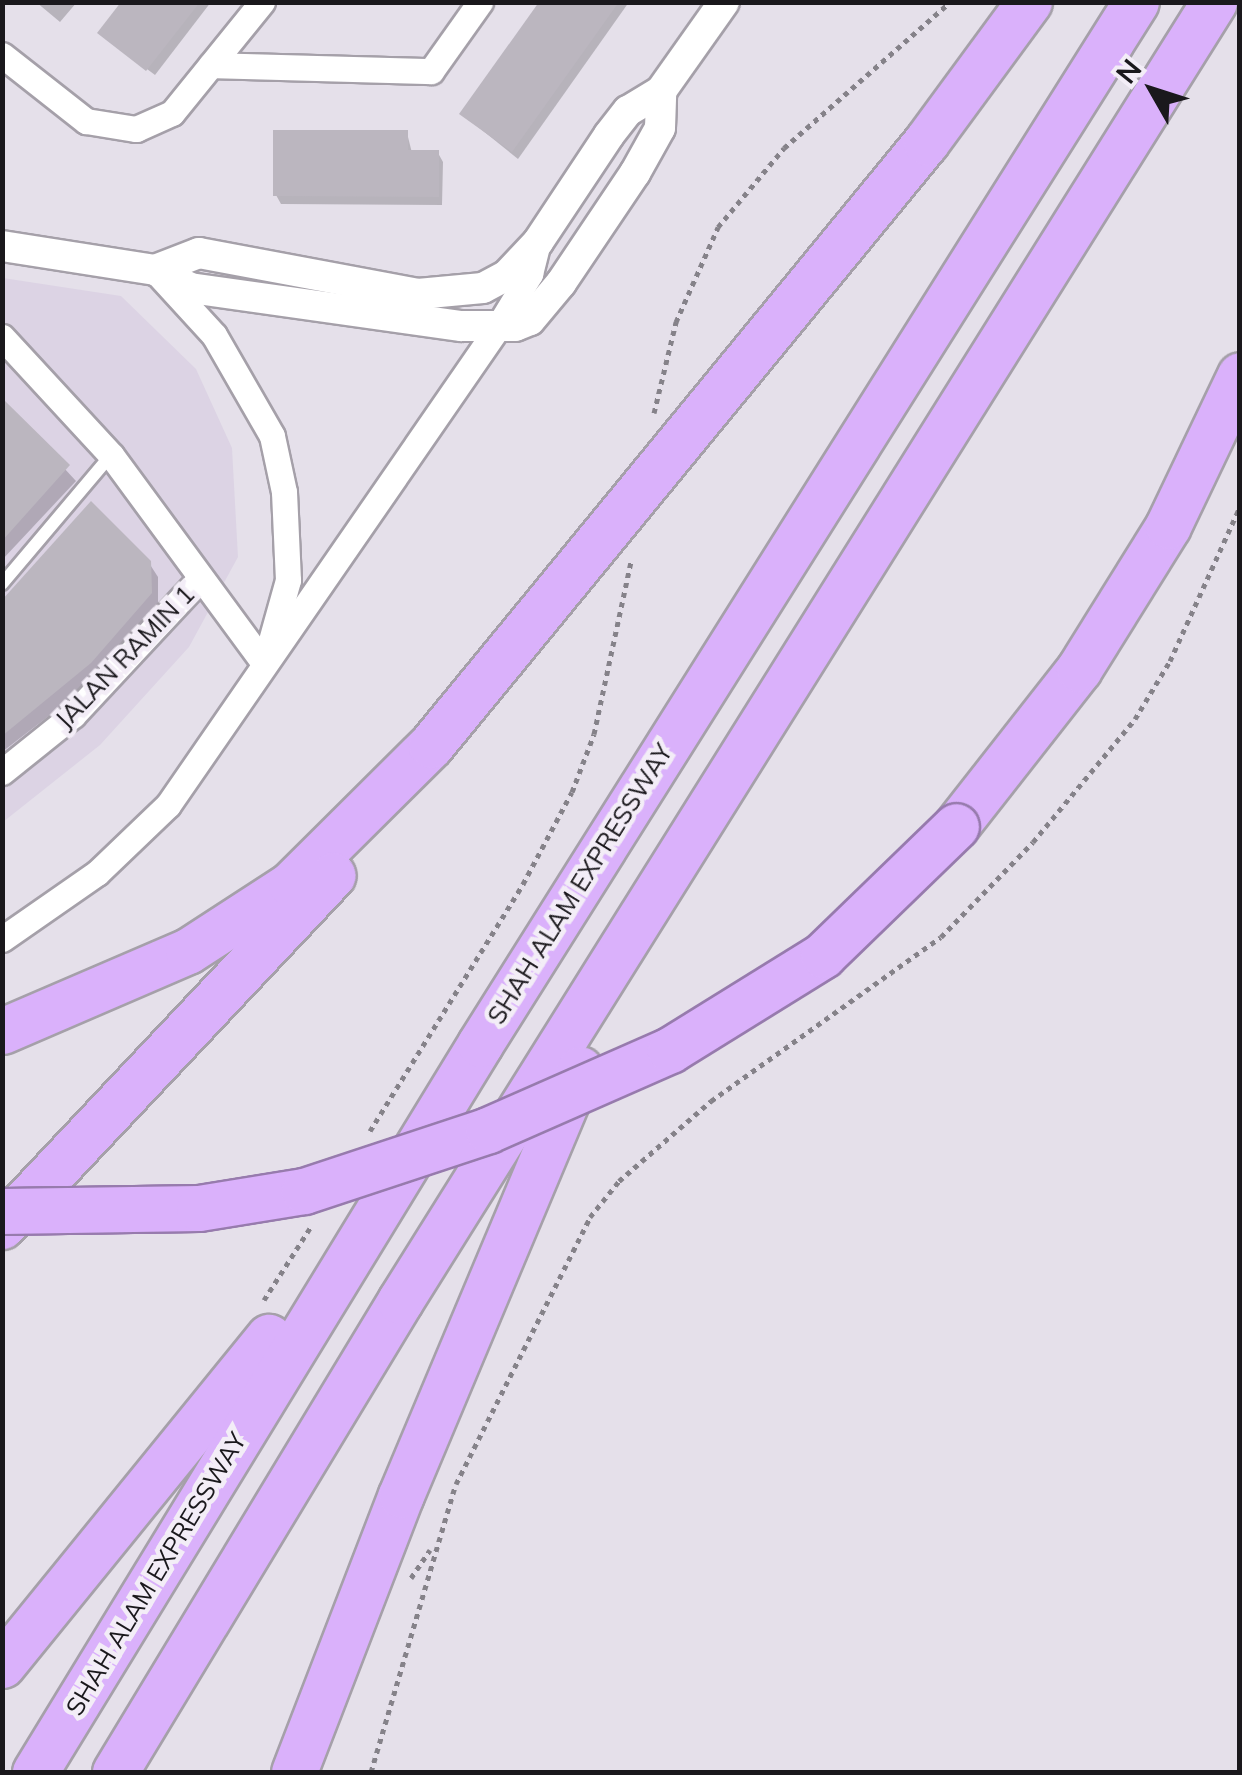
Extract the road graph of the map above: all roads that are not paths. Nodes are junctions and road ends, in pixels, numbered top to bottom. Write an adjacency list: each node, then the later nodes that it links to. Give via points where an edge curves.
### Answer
1 (262, 2): 8 (street)
2 (480, 2): 8 (street, via 431,70)
3 (724, 2): 9 (street)
4 (1029, 2): 20 (highway, via 926,142)
5 (1136, 2): 25 (highway, SHAH ALAM EXPRESSWAY)
6 (1214, 2): 22 (highway)
7 (2, 55): 8 (street, via 86,121 136,129 172,113)
8 (211, 65)
9 (660, 90): 10 (street, via 628,111); 13 (street, via 660,128 561,283 530,320)
10 (538, 242): 12 (street, via 507,275 451,293 390,290 200,253); 13 (street, via 530,274)
11 (2, 246): 12 (street)
12 (155, 270): 13 (street, via 190,288); 19 (street, via 214,334 272,436 284,492 288,580)
13 (496, 330): 19 (street)
14 (2, 337): 16 (street)
15 (1240, 375): 26 (highway, bridge, via 1168,526 1089,653 956,826 823,955 670,1050 368,1174 200,1208)
16 (112, 455): 17 (street); 18 (lane)
17 (200, 579): 19 (street); 21 (street, JALAN RAMIN 1, via 73,716)
18 (2, 584)
19 (264, 663): 23 (street, via 168,804 46,915)
20 (431, 745): 24 (highway, via 291,884 188,951); 27 (highway, via 323,889)
21 (2, 772)
22 (670, 872): 30 (highway); 31 (highway, via 549,1136)
23 (2, 939)
24 (2, 1032)
25 (480, 1044): 28 (highway, via 227,1396); 29 (highway, SHAH ALAM EXPRESSWAY)
26 (2, 1211)
27 (2, 1226)
28 (2, 1665)
29 (35, 1772)
30 (116, 1772)
31 (294, 1772)

